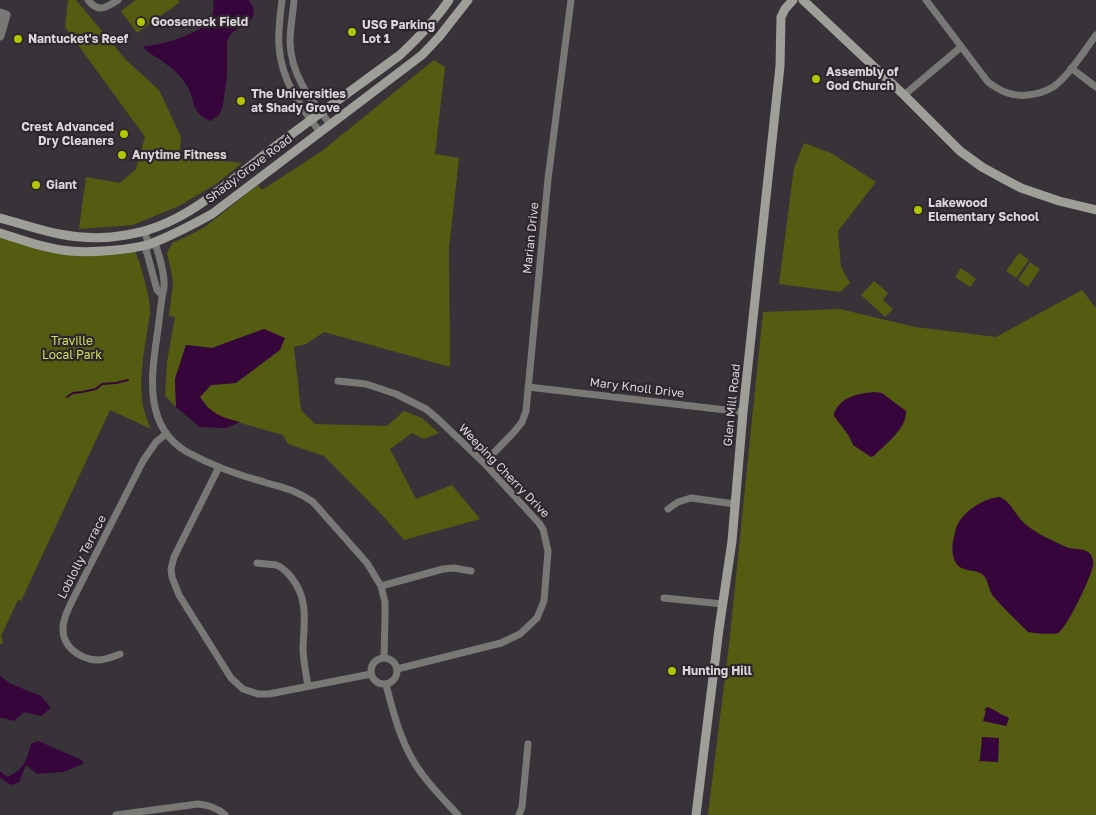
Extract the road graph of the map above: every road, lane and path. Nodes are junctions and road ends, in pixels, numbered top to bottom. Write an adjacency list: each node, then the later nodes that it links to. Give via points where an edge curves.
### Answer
1 (88, 0): 2 (street, via 101,8)
2 (118, 0)
3 (282, 0): 19 (street, via 279,45 282,66 290,88)
4 (294, 0): 18 (street, via 290,38 294,64 300,83)
5 (449, 0): 18 (main road, Shady Grove Road, via 421,36 400,55)
6 (468, 0): 20 (main road, Shady Grove Road, via 422,55)
7 (571, 0): 28 (street, Marian Drive, via 548,179)
8 (793, 0): 29 (main road, Glen Mill Road, via 781,17 780,66)
9 (804, 0): 17 (main road)
10 (926, 0): 14 (street)
11 (0, 13): 13 (street, via 6,15)
12 (1096, 35): 15 (street)
13 (0, 36)
14 (961, 47): 15 (street, via 988,82 1013,95 1039,93 1052,87); 17 (street)
15 (1071, 68): 16 (street)
16 (1096, 86)
17 (904, 95): 22 (main road, via 960,151 982,167 1021,188)
18 (321, 113): 19 (main road, Shady Grove Road); 20 (street)
19 (311, 120): 21 (street); 24 (main road, Shady Grove Road, via 186,214)
20 (330, 124): 21 (main road, Shady Grove Road)
21 (320, 132): 26 (main road, Shady Grove Road, via 212,214)
22 (1096, 210)
23 (0, 218): 24 (main road, Shady Grove Road, via 58,234 89,237)
24 (144, 231): 26 (street)
25 (0, 233): 26 (main road, Shady Grove Road, via 70,251)
26 (149, 244): 30 (street, via 156,246 164,289 152,389 156,414)
27 (338, 382): 31 (street, Weeping Cherry Drive, via 366,384 426,409)
28 (528, 387): 29 (street, Mary Knoll Drive); 31 (street, Marian Drive, via 522,422)
29 (743, 412): 33 (main road, Glen Mill Road)
30 (166, 434): 32 (street, via 186,451); 40 (street, Loblolly Terrace, via 143,461 65,616 66,641 79,655 97,660)
31 (484, 463): 42 (street, Weeping Cherry Drive, via 543,529 548,551 544,601 537,618 520,634 501,643)
32 (219, 467): 37 (street, via 289,488 308,498 367,563); 45 (street, via 174,557 171,569 174,584 225,671 237,685 258,694)
33 (735, 504): 34 (street, via 691,498); 39 (main road, Glen Mill Road)
34 (668, 509)
35 (257, 563): 45 (street, via 282,568 301,594)
36 (471, 571): 37 (street, via 443,569)
37 (381, 586): 41 (street, via 385,602)
38 (664, 598): 39 (street)
39 (723, 604): 51 (main road, Glen Mill Road)
40 (120, 654)
41 (384, 658): 42 (street, via 394,662); 43 (street, via 373,665)
42 (397, 670): 44 (street, via 394,681)
43 (371, 674): 44 (street, via 375,681); 45 (street)
44 (386, 684): 49 (street, via 394,716 410,754 422,774)
45 (308, 686)
46 (528, 744): 50 (street)
47 (116, 815): 48 (street, via 198,804)
48 (225, 815)
49 (458, 815)
50 (519, 815)
51 (696, 815)

